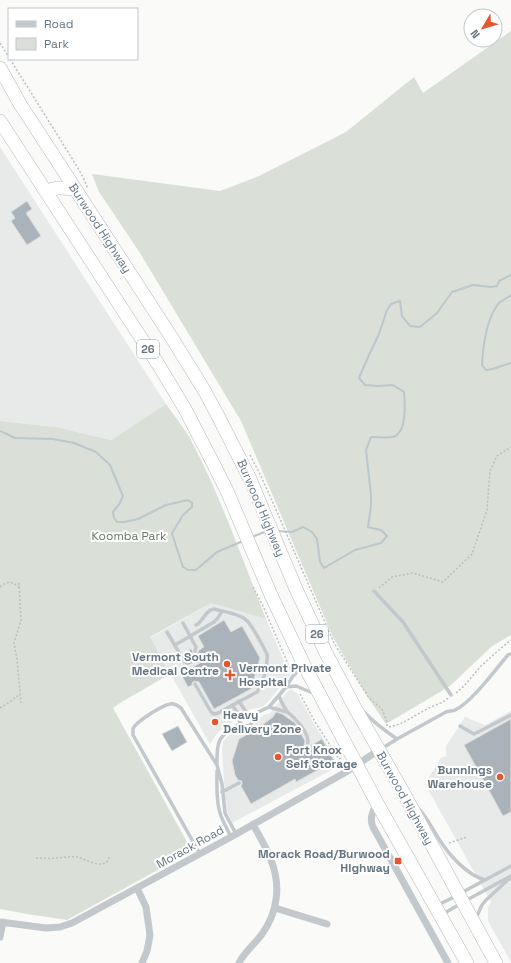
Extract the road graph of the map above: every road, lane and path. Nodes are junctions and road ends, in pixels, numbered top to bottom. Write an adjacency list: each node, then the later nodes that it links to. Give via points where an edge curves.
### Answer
1 (0, 43): 2 (path)
2 (8, 55)
3 (11, 60): 6 (path, via 83,177)
4 (0, 68): 6 (highway, Burwood Highway / 26, via 20,104)
5 (0, 121): 7 (highway, Burwood Highway / 26)
6 (81, 189): 7 (highway, via 58,188); 9 (highway, Burwood Highway / 26, via 204,390 247,473)
7 (46, 192): 24 (highway, Burwood Highway / 26, via 173,388 213,463)
8 (511, 447): 13 (path, via 497,456 490,471 487,510 472,554 443,582 413,573 392,577)
9 (268, 507): 29 (path, via 295,554 334,643 369,698 382,709 387,727 405,722); 36 (highway, Burwood Highway / 26, via 282,557)
10 (19, 583): 12 (path)
11 (0, 587): 12 (path, via 10,582)
12 (19, 587): 27 (path, via 21,620 14,643)
13 (374, 591): 29 (lane, via 403,622)
14 (222, 611): 16 (lane, via 211,610); 18 (lane, via 214,622); 31 (lane, via 246,619 267,654 268,660 260,688)
15 (183, 623): 18 (lane)
16 (196, 625)
17 (168, 632): 20 (lane)
18 (190, 636): 20 (lane); 21 (lane, via 196,647)
19 (511, 640): 29 (path)
20 (174, 644): 23 (lane, via 184,661 187,663)
21 (195, 651)
22 (511, 654): 44 (lane, via 473,697 460,707)
23 (192, 660)
24 (304, 665): 26 (lane); 28 (highway, Burwood Highway / 26)
25 (197, 685): 33 (lane, via 214,714)
26 (286, 688): 28 (lane, via 296,686); 30 (lane)
27 (20, 694): 32 (path); 35 (path)
28 (319, 695): 48 (highway, Burwood Highway / 26, via 344,756)
29 (452, 695)
30 (279, 696): 34 (lane); 38 (lane)
31 (239, 701): 33 (lane); 37 (lane)
32 (21, 703)
33 (232, 705): 41 (lane)
34 (269, 707): 38 (lane); 39 (lane)
35 (0, 708)
36 (355, 708): 44 (lane, via 361,708 373,722); 46 (highway, Burwood Highway / 26)
37 (246, 712): 39 (lane); 41 (lane)
38 (288, 712): 45 (lane, via 301,725 308,740)
39 (252, 715): 42 (lane, via 251,724 245,726)
40 (511, 715): 43 (lane, via 474,734)
41 (240, 716): 42 (lane)
42 (241, 723): 47 (lane, via 221,738 218,744)
43 (460, 726)
44 (397, 739): 46 (lane)
45 (307, 746)
46 (379, 750): 48 (street, Morack Road); 51 (highway, Burwood Highway / 26)
47 (217, 765): 50 (lane); 54 (lane, via 221,817); 57 (lane, via 176,704 159,709 136,724 133,729 133,735)
48 (356, 765): 52 (highway, Burwood Highway / 26); 53 (street, Morack Road)
49 (239, 783): 50 (lane)
50 (222, 792): 54 (lane, via 225,814)
51 (403, 792): 62 (lane, via 421,810 440,841 455,859 468,872); 64 (highway, Burwood Highway / 26)
52 (377, 803): 66 (highway, Burwood Highway / 26); 73 (street, via 372,812 373,827)
53 (253, 824): 54 (street, Morack Road); 65 (street, via 275,871)
54 (233, 836): 57 (street, Morack Road)
55 (467, 837): 56 (path)
56 (450, 843)
57 (200, 854): 63 (street, Morack Road)
58 (109, 855): 59 (path, via 106,863 102,864 77,857)
59 (36, 858)
60 (511, 866): 62 (lane)
61 (511, 877): 64 (lane); 68 (lane, via 486,900)
62 (485, 880): 64 (lane)
63 (137, 888): 67 (street, Morack Road, via 60,927 46,928); 71 (street, via 146,907 150,935)
64 (461, 898): 66 (lane); 66 (lane); 68 (highway, Burwood Highway / 26)
65 (275, 908): 69 (street); 72 (street, via 262,934)
66 (438, 911): 74 (highway, Burwood Highway / 26)
67 (1, 922): 70 (street)
68 (474, 922): 75 (highway, Burwood Highway / 26)
69 (327, 924)
70 (0, 937)
71 (142, 963)
72 (239, 963)
73 (448, 963)
74 (467, 963)
75 (496, 963)

